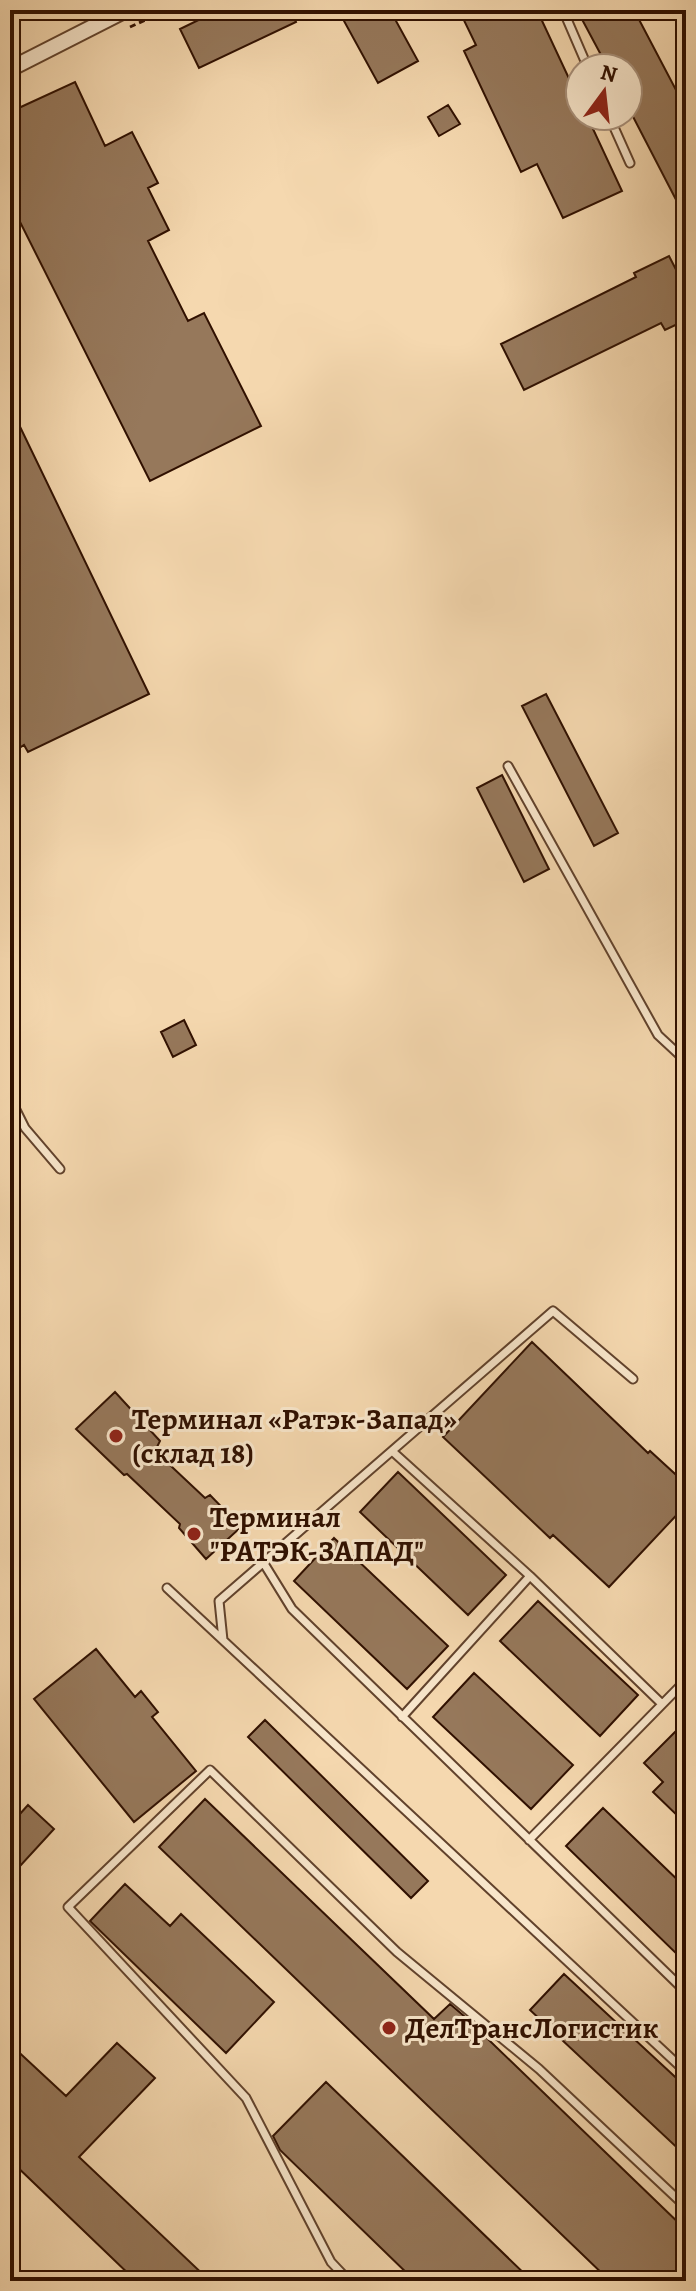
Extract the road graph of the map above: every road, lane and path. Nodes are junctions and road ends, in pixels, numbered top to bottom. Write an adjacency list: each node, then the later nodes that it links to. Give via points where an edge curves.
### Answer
1 (126, 10): 4 (street)
2 (563, 10): 3 (lane)
3 (581, 52)
4 (10, 69)
5 (616, 132): 6 (lane)
6 (630, 163)
7 (508, 766): 8 (lane, via 658,1035)
8 (686, 1061)
9 (10, 1098): 10 (lane, via 25,1128)
10 (60, 1169)
11 (633, 1379): 12 (lane, via 553,1311)
12 (392, 1451): 13 (lane); 14 (lane)
13 (263, 1562): 16 (lane, via 219,1601); 19 (lane, via 292,1609)
14 (530, 1576): 18 (lane); 19 (lane)
15 (167, 1588): 16 (lane)
16 (223, 1640): 22 (lane)
17 (686, 1680): 18 (lane)
18 (662, 1704): 20 (lane)
19 (402, 1717): 20 (lane)
20 (529, 1840): 21 (lane)
21 (686, 1992)
22 (686, 2072)
23 (686, 2207): 24 (lane, via 539,2069 397,1952 210,1770 68,1907 246,2098 331,2262)
24 (349, 2281)

